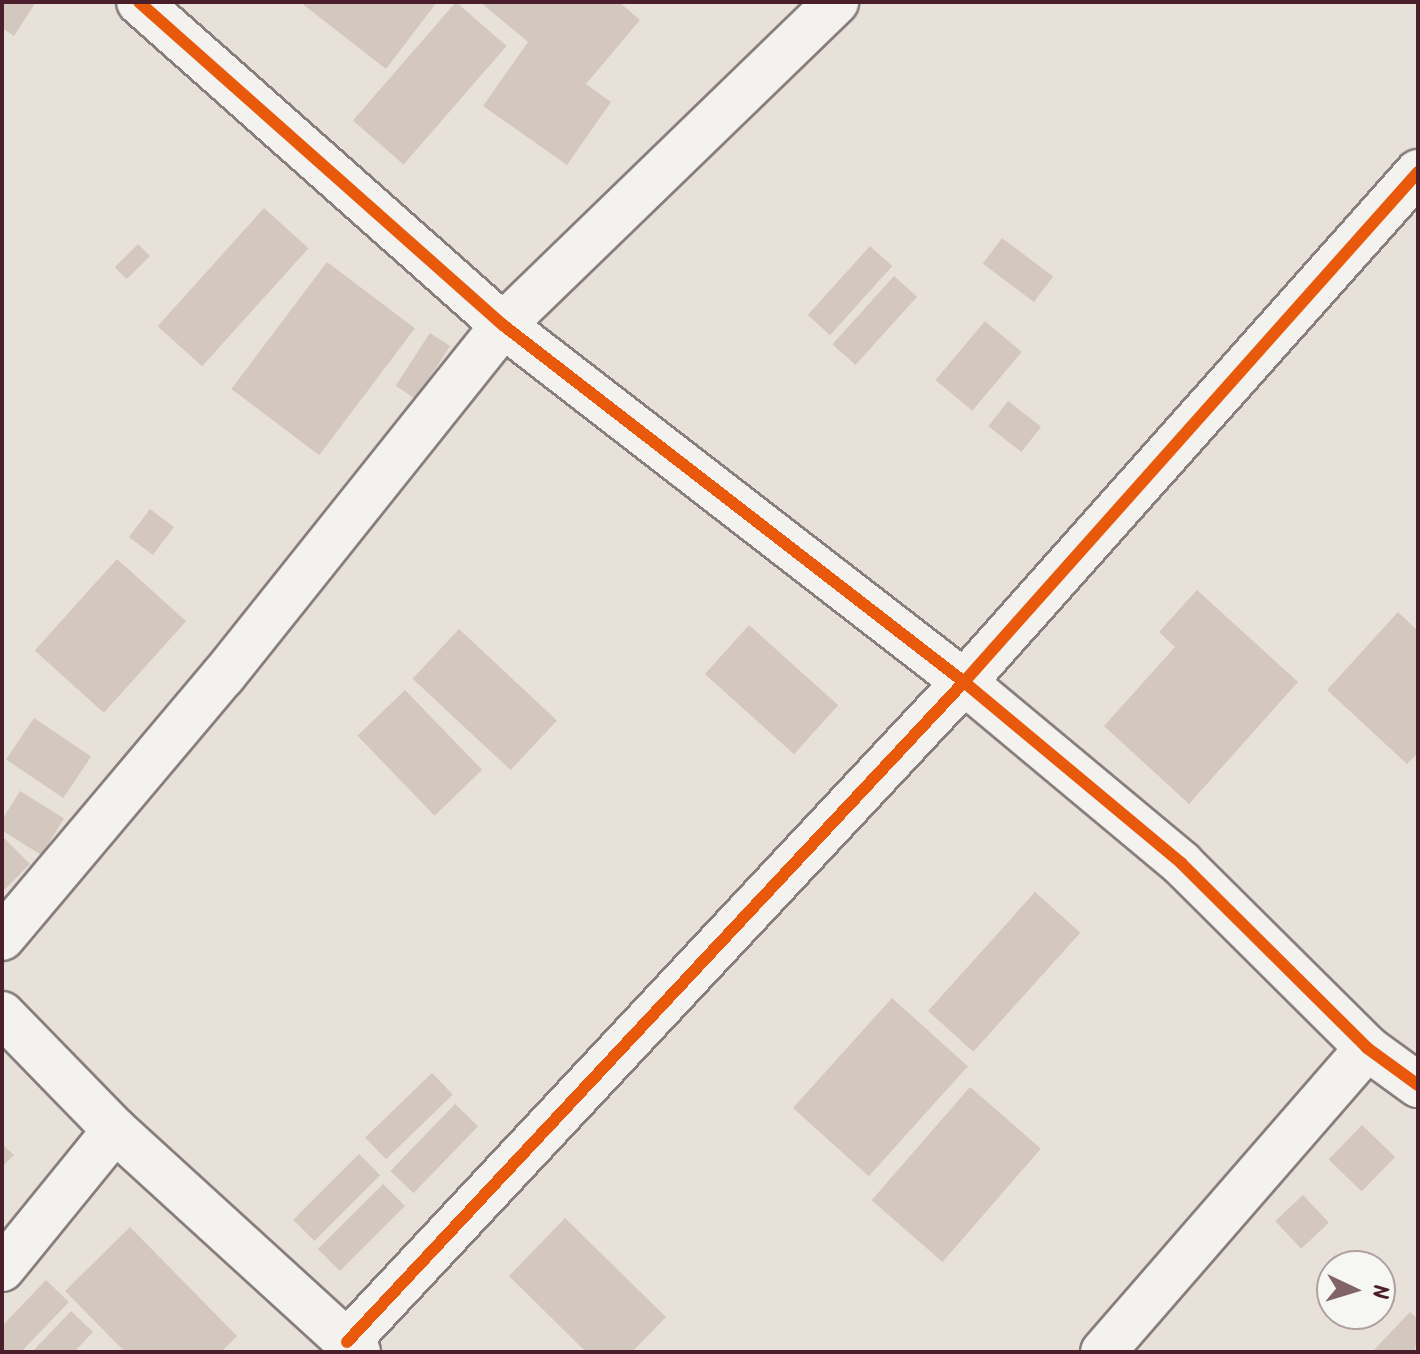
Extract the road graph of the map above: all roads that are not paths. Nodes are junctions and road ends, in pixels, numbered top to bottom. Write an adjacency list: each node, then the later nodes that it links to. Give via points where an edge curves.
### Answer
1 (139, 2): 4 (street)
2 (836, 2): 4 (street)
3 (1418, 172): 5 (street)
4 (503, 325): 5 (street); 6 (street, via 223,676)
5 (964, 682): 8 (street, via 1181,863); 12 (street)
6 (2, 938)
7 (2, 1014): 10 (street)
8 (1367, 1048): 9 (street); 13 (street)
9 (1418, 1085)
10 (115, 1130): 11 (street); 12 (street)
11 (2, 1269)
12 (353, 1347)
13 (1103, 1352)

